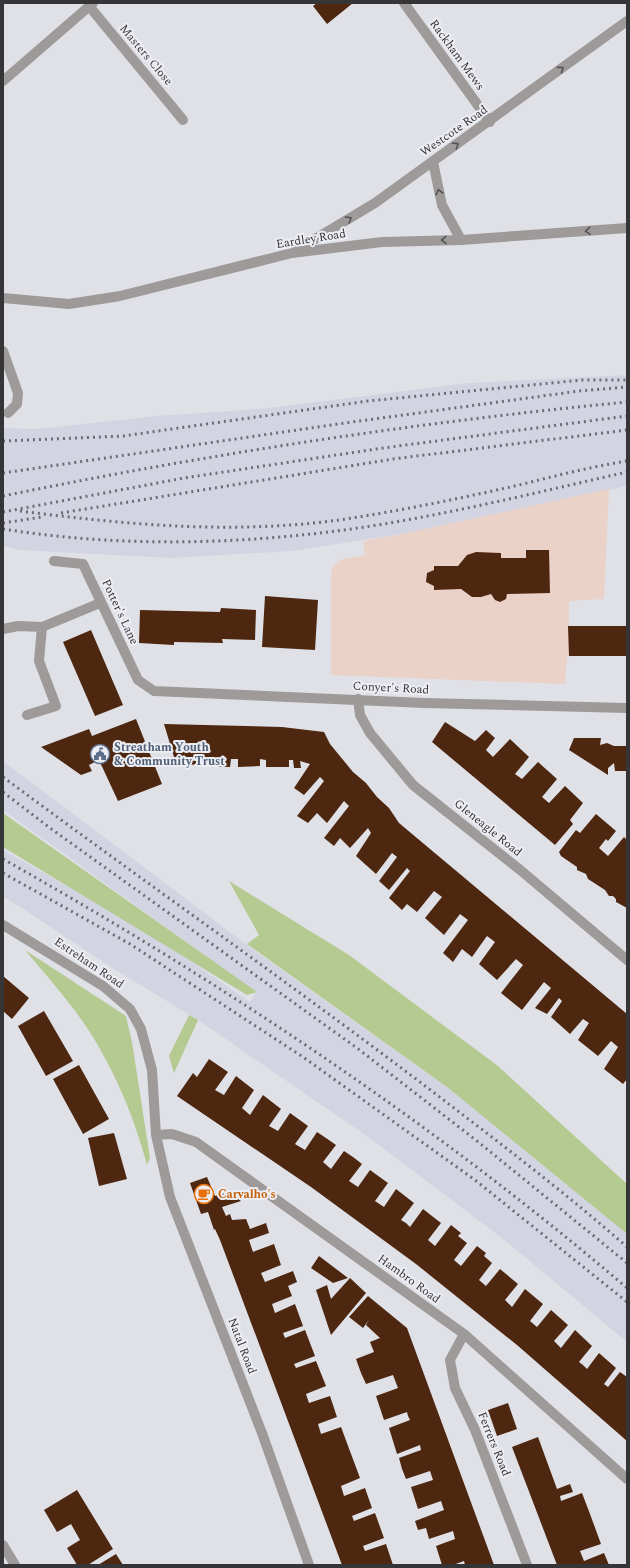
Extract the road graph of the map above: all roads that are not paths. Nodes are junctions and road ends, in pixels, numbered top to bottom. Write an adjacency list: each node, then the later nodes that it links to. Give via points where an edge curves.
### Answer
1 (404, 3): 6 (street, Rackham Mews)
2 (91, 5): 4 (street); 5 (street, Masters Close)
3 (627, 21): 6 (street, Westcote Road, one-way to 3)
4 (3, 81)
5 (183, 120)
6 (490, 122): 7 (street, Westcote Road, one-way to 6)
7 (433, 162): 9 (street, one-way to 7, via 442,205); 10 (street, Westcote Road, one-way to 7, via 375,203)
8 (627, 228): 9 (street, Eardley Road, one-way to 9)
9 (461, 240): 10 (street, Eardley Road, one-way to 10, via 382,242)
10 (292, 253): 11 (street, Eardley Road, via 120,296 69,304)
11 (3, 298)
12 (3, 351): 13 (street, via 18,394 17,404)
13 (8, 413)
14 (54, 561): 15 (street, Potter's Lane, via 83,564)
15 (100, 603): 16 (street); 18 (street, Potter's Lane, via 138,680)
16 (42, 627): 17 (street, via 18,626); 21 (street, via 39,661 56,706)
17 (3, 629)
18 (154, 691): 19 (street, Conyer's Road)
19 (358, 699): 20 (street, Conyer's Road); 23 (street, Gleneagle Road, via 360,715 370,733 413,785 519,869)
20 (627, 708)
21 (27, 715)
22 (3, 925): 24 (street, Estreham Road, via 103,986 130,1009 141,1029 152,1070)
23 (627, 960)
24 (156, 1135): 25 (street, Hambro Road, via 172,1134 196,1142); 29 (street, Natal Road, via 170,1197 259,1426)
25 (464, 1334): 26 (street, Hambro Road); 30 (street, Ferrers Road, via 450,1360 455,1388 475,1430)
26 (627, 1479)
27 (3, 1545): 28 (street)
28 (15, 1565)
29 (309, 1565)
30 (527, 1565)

